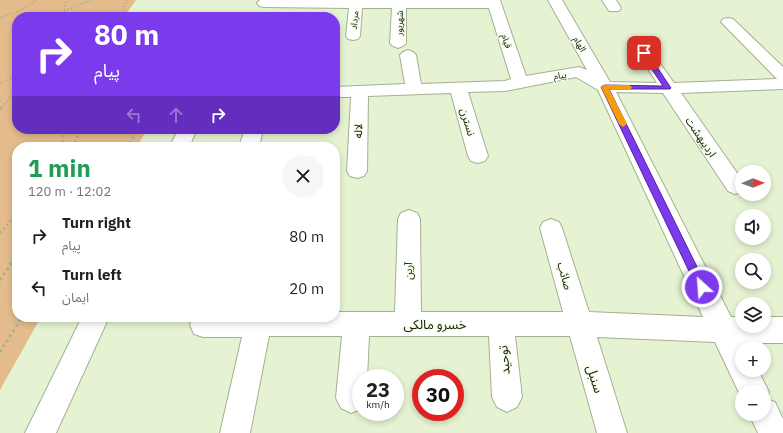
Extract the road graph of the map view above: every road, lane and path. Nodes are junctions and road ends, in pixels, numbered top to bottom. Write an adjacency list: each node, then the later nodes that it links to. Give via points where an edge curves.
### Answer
1 (38, 0): 13 (path)
2 (66, 0): 12 (path)
3 (92, 0): 12 (path)
4 (126, 0): 14 (path)
5 (555, 0): 25 (street, الهام)
6 (308, 2): 9 (street); 11 (street)
7 (423, 2): 8 (street); 10 (street)
8 (494, 2): 22 (street, قیام)
9 (356, 4): 10 (street); 18 (street, مرداد)
10 (399, 4): 28 (street, شهریور, via 403,49)
11 (262, 5)
12 (64, 11)
13 (14, 12)
14 (122, 12)
15 (12, 13): 16 (path)
16 (0, 18)
17 (728, 22): 20 (street)
18 (353, 36)
19 (637, 41): 27 (street, اردیبهشت)
20 (783, 76)
21 (12, 79): 23 (path)
22 (520, 82): 25 (street, پیام, via 579,72); 26 (street, پیام, via 506,86)
23 (0, 83)
24 (783, 84): 27 (street, پیام)
25 (605, 87): 27 (street, پیام); 50 (street, الهام)
26 (458, 88): 28 (street, پیام); 33 (street, نسترن)
27 (668, 88): 35 (street, اردیبهشت)
28 (414, 89): 30 (street, پیام)
29 (340, 92): 30 (street, پیام)
30 (360, 92): 34 (street, لاله)
31 (12, 95): 32 (path)
32 (0, 109)
33 (478, 156)
34 (357, 171)
35 (735, 186)
36 (409, 219): 47 (street, آرین)
37 (12, 220): 39 (path)
38 (551, 228): 49 (street, صائب)
39 (0, 233)
40 (12, 262): 41 (path)
41 (0, 280)
42 (19, 322): 52 (path)
43 (94, 322): 57 (street)
44 (259, 322): 58 (street)
45 (308, 322): 46 (street, خسرو مالکی)
46 (356, 324): 47 (street, خسرو مالکی); 55 (street)
47 (408, 324): 48 (street, خسرو مالکی)
48 (501, 324): 49 (street, خسرو مالکی); 54 (street, توحید)
49 (579, 324): 50 (street, خسرو مالکی); 59 (street, سنبل)
50 (723, 330): 51 (street, خسرو مالکی); 53 (street, الهام)
51 (783, 330)
52 (0, 352)
53 (735, 355)
54 (507, 397)
55 (351, 398)
56 (768, 421): 60 (street)
57 (40, 433)
58 (234, 433)
59 (612, 433)
60 (774, 433)

